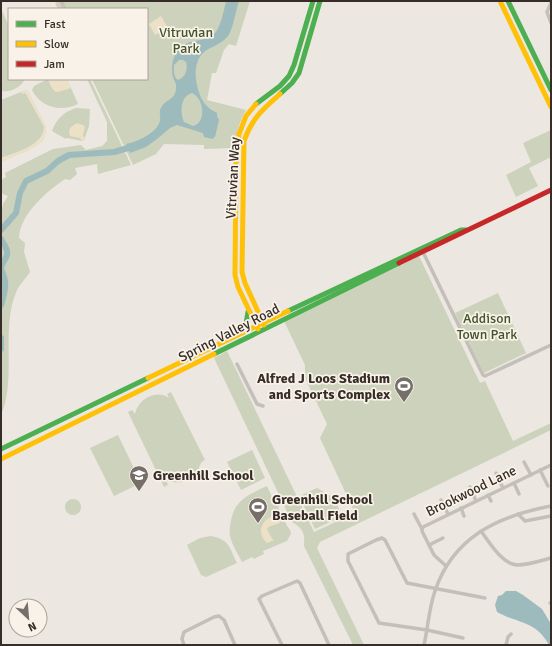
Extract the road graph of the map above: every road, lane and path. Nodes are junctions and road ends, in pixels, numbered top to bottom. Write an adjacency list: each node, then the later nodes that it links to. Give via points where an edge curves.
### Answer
1 (313, 1): 11 (main road, Vitruvian Way, via 293,69 280,86 252,108)
2 (320, 1): 12 (main road, Vitruvian Way, via 294,81 257,113)
3 (508, 1): 5 (main road); 8 (main road)
4 (546, 1): 6 (street)
5 (501, 3): 9 (main road)
6 (551, 3): 7 (street, via 547,12)
7 (551, 23)
8 (551, 90)
9 (548, 95): 10 (main road)
10 (551, 107)
11 (237, 140): 12 (main road); 14 (main road, Vitruvian Way)
12 (244, 141): 15 (main road, Vitruvian Way)
13 (551, 190): 16 (main road, Spring Valley Road)
14 (235, 214): 15 (main road); 17 (main road, Vitruvian Way)
15 (243, 214): 18 (main road, Vitruvian Way)
16 (422, 250): 20 (main road, Spring Valley Road); 23 (street, via 483,375)
17 (235, 256): 18 (main road, via 239,258); 19 (main road, Vitruvian Way, via 238,287)
18 (242, 272): 20 (main road, Vitruvian Way)
19 (247, 307): 21 (main road, Vitruvian Way); 22 (main road, via 247,323)
20 (264, 326): 21 (main road, Spring Valley Road)
21 (258, 329): 22 (main road, Spring Valley Road); 25 (main road, Spring Valley Road)
22 (235, 337): 24 (main road, Spring Valley Road)
23 (551, 345)
24 (202, 352): 25 (main road); 28 (main road, Spring Valley Road)
25 (205, 358): 29 (main road, Spring Valley Road)
26 (237, 364): 27 (street, via 257,404)
27 (263, 406)
28 (1, 449)
29 (1, 459)
30 (524, 462): 34 (street)
31 (551, 465): 32 (street, Brookwood Lane)
32 (540, 470): 34 (street, Brookwood Lane); 36 (street)
33 (496, 473): 38 (street)
34 (530, 475): 35 (street, Brookwood Lane)
35 (514, 483): 38 (street, Brookwood Lane); 39 (street)
36 (548, 486)
37 (470, 487): 42 (street)
38 (503, 488): 40 (street, Brookwood Lane)
39 (519, 494)
40 (488, 495): 42 (street, Brookwood Lane); 43 (street)
41 (441, 500): 47 (street)
42 (476, 501): 45 (street, Brookwood Lane)
43 (491, 501)
44 (551, 506): 48 (street)
45 (461, 508): 47 (street, Brookwood Lane); 49 (street)
46 (414, 514): 51 (street)
47 (448, 514): 51 (street, Brookwood Lane)
48 (518, 514): 50 (street, via 525,521); 52 (street)
49 (464, 516)
50 (551, 516)
51 (422, 529): 54 (street, Brookwood Lane)
52 (481, 531): 55 (street, via 510,564 521,565); 56 (street, via 460,549)
53 (443, 538): 54 (street)
54 (429, 545): 56 (street, Brookwood Lane, via 434,556)
55 (551, 558)
56 (446, 566): 57 (street)
57 (435, 590): 58 (street); 59 (street); 59 (street, via 407,584 382,538 348,554 347,559 379,623)
58 (485, 598)
59 (427, 630): 61 (street); 66 (street)
60 (511, 634): 67 (street)
61 (462, 638)
62 (184, 645): 63 (street, via 184,632 219,616 224,620)
63 (235, 645)
64 (282, 645): 65 (street, via 260,599 297,581)
65 (329, 645)
66 (424, 645)
67 (506, 645)

